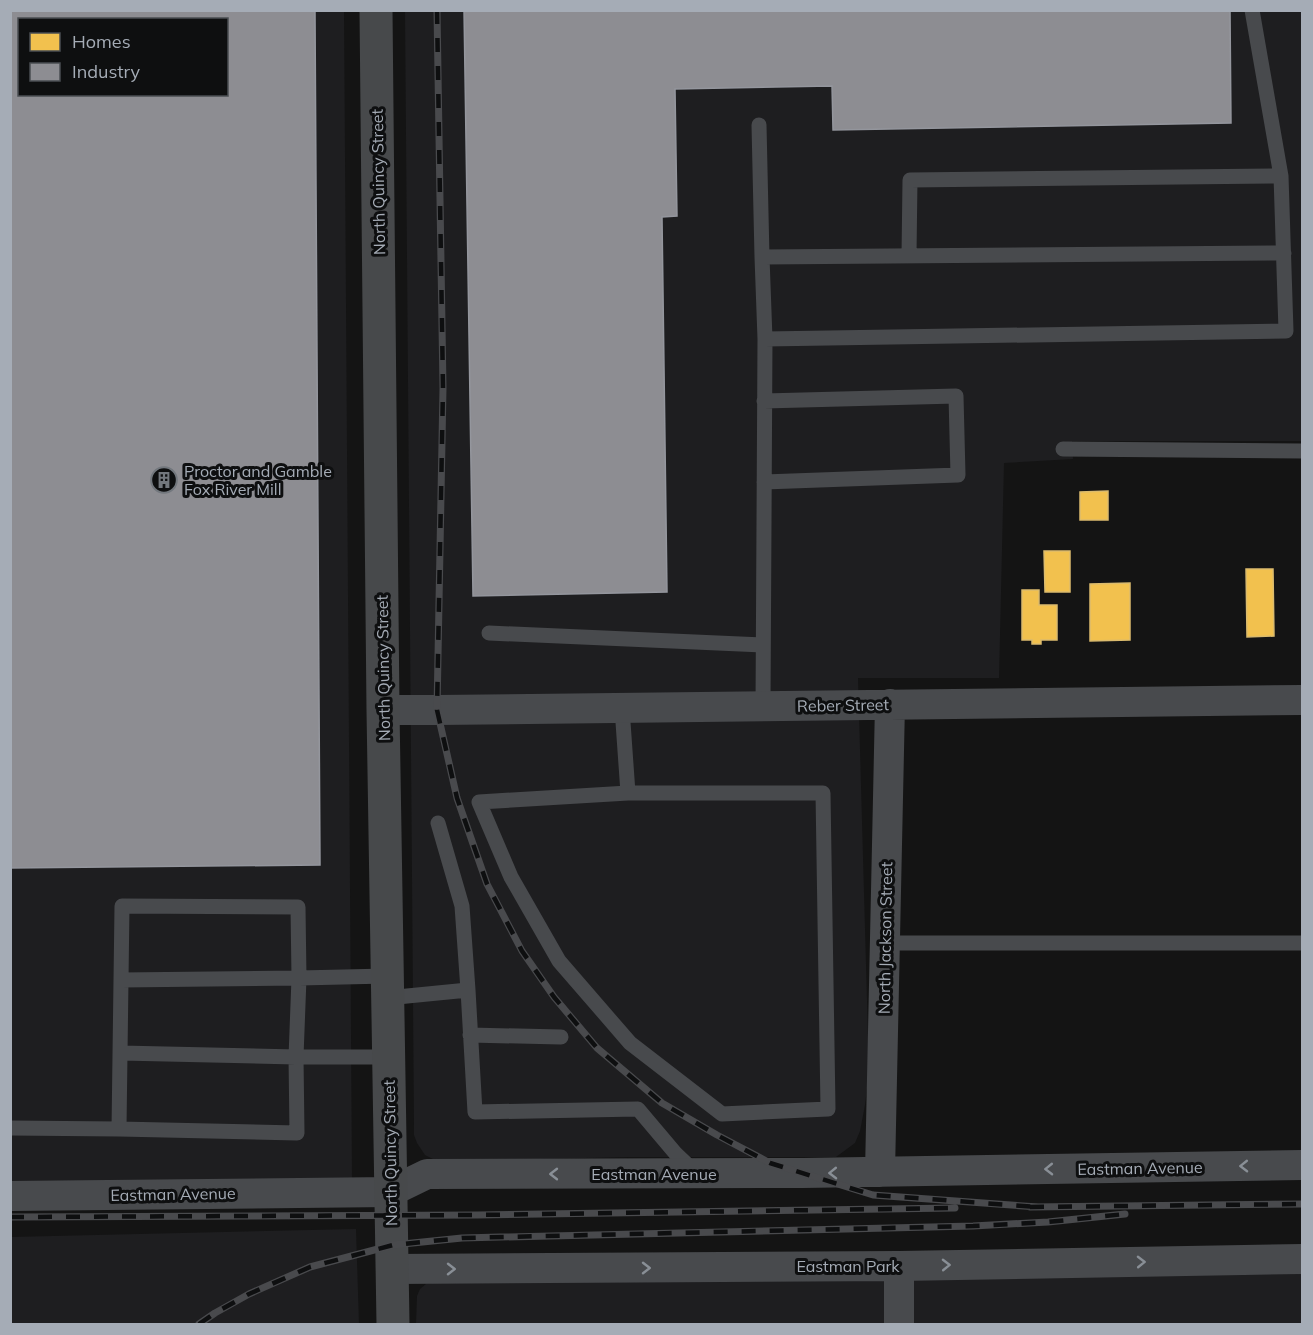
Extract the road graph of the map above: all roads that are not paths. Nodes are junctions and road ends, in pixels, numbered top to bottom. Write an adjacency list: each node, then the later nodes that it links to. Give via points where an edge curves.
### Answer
1 (376, 10): 19 (street, North Quincy Street)
2 (1252, 10): 4 (lane)
3 (759, 125): 7 (lane)
4 (1281, 176): 5 (lane); 6 (lane, via 910,180)
5 (1284, 253): 6 (lane); 8 (lane, via 1286,331)
6 (909, 255): 7 (lane)
7 (762, 257): 8 (lane)
8 (765, 339): 9 (lane)
9 (764, 401): 12 (lane); 12 (lane, via 956,396 958,474)
10 (1064, 449): 11 (lane)
11 (1302, 451)
12 (764, 482): 14 (lane)
13 (489, 633): 14 (lane)
14 (763, 645): 17 (lane)
15 (1302, 700): 16 (street, Reber Street)
16 (890, 704): 17 (street, Reber Street); 23 (street, North Jackson Street)
17 (763, 706): 18 (street, Reber Street)
18 (622, 708): 19 (street, Reber Street); 20 (lane)
19 (383, 710): 26 (street, North Quincy Street)
20 (628, 793): 20 (lane, via 823,793 828,1109 722,1114 630,1043 559,961 511,877 479,802)
21 (438, 823): 27 (lane, via 462,906)
22 (1302, 943): 23 (lane)
23 (884, 944): 36 (street, North Jackson Street)
24 (299, 978): 25 (lane); 25 (lane, via 298,907 122,906); 26 (lane); 31 (lane)
25 (121, 980): 30 (lane)
26 (387, 987): 27 (lane); 32 (street, North Quincy Street)
27 (468, 990): 28 (lane)
28 (470, 1035): 29 (lane); 37 (lane, via 476,1112 638,1109)
29 (561, 1036)
30 (121, 1053): 31 (lane); 34 (lane)
31 (296, 1057): 32 (lane); 34 (lane, via 297,1133)
32 (388, 1057): 38 (street, North Quincy Street)
33 (10, 1128): 34 (lane)
34 (119, 1129)
35 (1302, 1165): 36 (street, Eastman Avenue, one-way to 36)
36 (880, 1172): 37 (street, Eastman Avenue, one-way to 37)
37 (696, 1174): 38 (street, Eastman Avenue, one-way to 38, via 428,1174)
38 (390, 1192): 39 (street, Eastman Avenue); 42 (street, North Quincy Street)
39 (10, 1196)
40 (1302, 1259): 41 (street, Eastman Park, one-way to 40)
41 (899, 1266): 42 (street, Eastman Park, one-way to 41); 44 (street)
42 (393, 1269): 43 (street, North Quincy Street)
43 (393, 1324)
44 (900, 1324)

